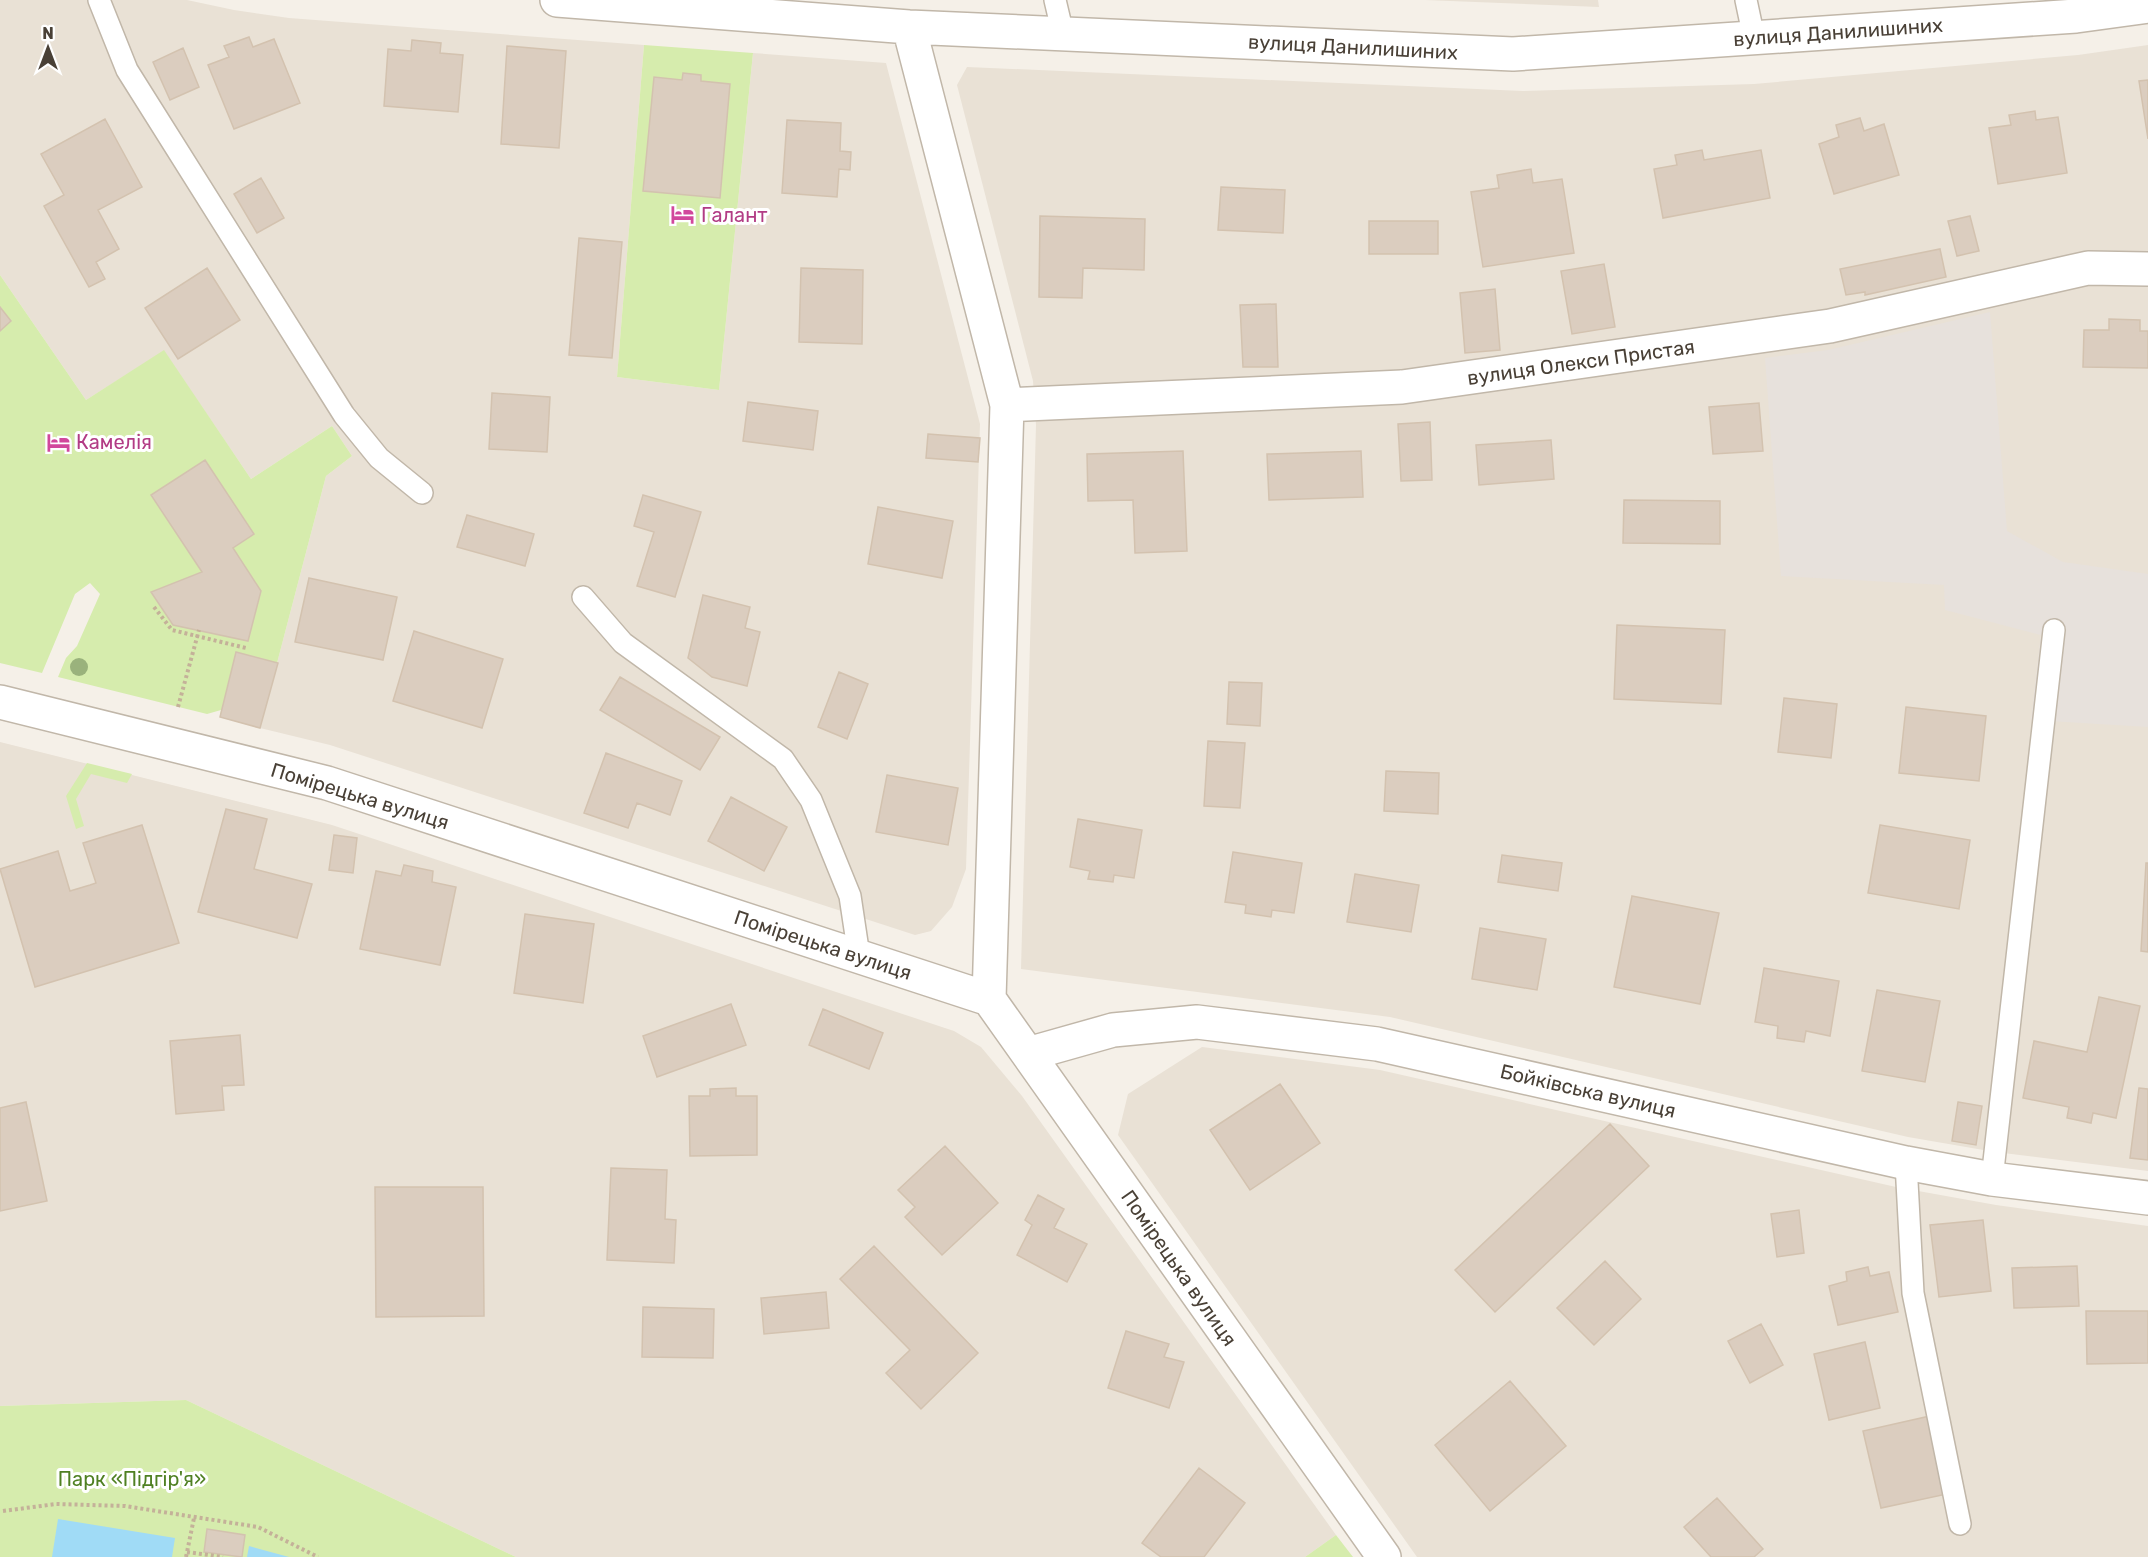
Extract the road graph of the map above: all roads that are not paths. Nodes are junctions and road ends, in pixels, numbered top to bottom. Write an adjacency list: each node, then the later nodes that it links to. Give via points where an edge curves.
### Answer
1 (99, 0): 11 (lane, via 127,70 344,415 379,458)
2 (557, 0): 6 (street, вулиця Данилишиних)
3 (1055, 0): 7 (lane)
4 (1746, 0): 8 (lane)
5 (2148, 6): 8 (street, вулиця Данилишиних, via 2076,16)
6 (909, 27): 7 (street, вулиця Данилишиних); 10 (street)
7 (1063, 34): 8 (street, вулиця Данилишиних, via 1513,54)
8 (1754, 38)
9 (2148, 269): 10 (street, вулиця Олекси Пристая, via 2088,268 1830,326 1402,387)
10 (1007, 405): 16 (street)
11 (422, 493)
12 (583, 597): 15 (lane, via 623,643 783,759 811,800 850,896)
13 (2054, 630): 19 (lane)
14 (0, 702): 15 (street, Помірецька вулиця, via 327,783)
15 (859, 957): 16 (street, Помірецька вулиця)
16 (989, 999): 17 (street, Помірецька вулиця)
17 (1028, 1054): 18 (street, Бойківська вулиця, via 1113,1030 1197,1022 1377,1044); 22 (street, Помірецька вулиця)
18 (1906, 1163): 19 (street, Бойківська вулиця); 21 (lane, via 1913,1293)
19 (1992, 1179): 20 (street, Бойківська вулиця)
20 (2148, 1198)
21 (1960, 1524)
22 (1373, 1553)

